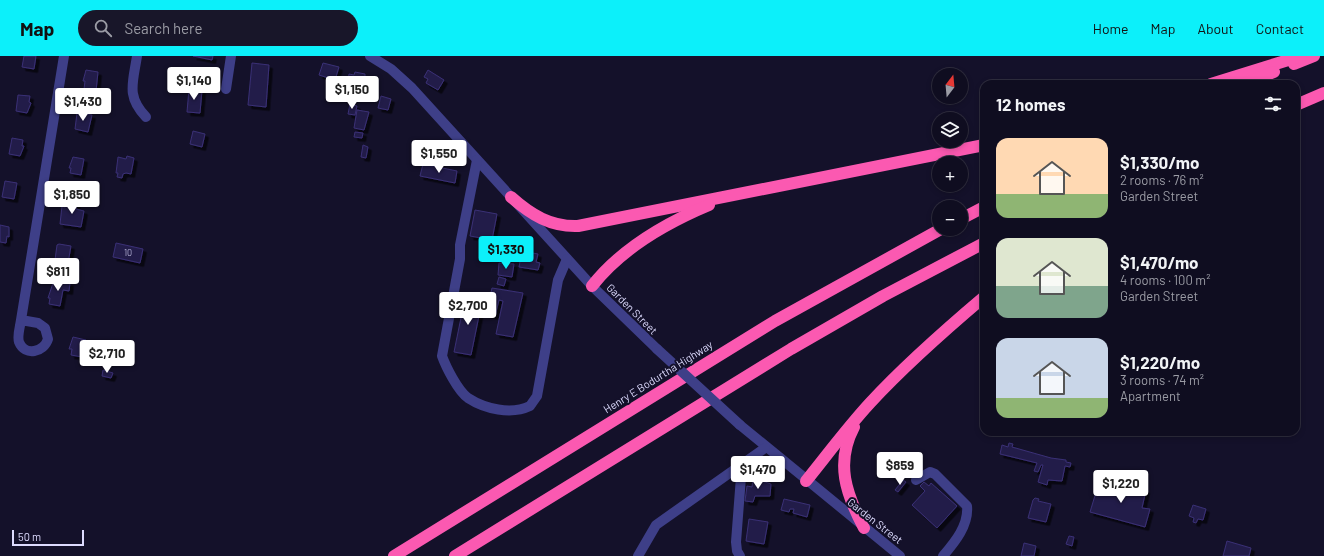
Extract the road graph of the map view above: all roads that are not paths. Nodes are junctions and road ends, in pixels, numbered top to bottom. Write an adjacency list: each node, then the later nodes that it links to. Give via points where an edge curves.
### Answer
1 (64, 56): 26 (street)
2 (137, 56): 14 (street, via 132,93 134,102)
3 (231, 56): 10 (street)
4 (370, 56): 16 (street, Garden Street, via 392,69)
5 (1301, 56): 7 (highway)
6 (1314, 56): 8 (highway)
7 (1224, 80)
8 (1254, 80)
9 (1324, 87): 12 (highway)
10 (226, 89)
11 (1324, 93): 13 (highway)
12 (1300, 96)
13 (1300, 103)
14 (146, 117)
15 (980, 146): 17 (highway)
16 (477, 160): 18 (street, Garden Street); 23 (street, via 442,356 445,365 467,397 485,406 505,410 530,406 537,396 558,280)
17 (760, 190): 18 (highway, via 569,226 553,224 538,218); 24 (highway, via 709,205 664,227 623,255 599,276)
18 (511, 197): 23 (street, Garden Street)
19 (980, 209): 20 (highway)
20 (968, 215)
21 (932, 234): 33 (highway, Henry E Bodurtha Highway, via 769,324)
22 (980, 245): 34 (highway, via 883,296 791,349)
23 (568, 259): 24 (street, Garden Street)
24 (592, 286): 28 (street, Garden Street, bridge, via 656,350)
25 (980, 302): 27 (highway)
26 (21, 320)
27 (871, 402): 31 (highway); 32 (highway, via 852,432 845,460 847,493)
28 (765, 448): 29 (street); 31 (street, Garden Street)
29 (742, 464): 35 (street, via 656,525); 36 (street, via 736,542)
30 (916, 480): 38 (street, via 930,472 935,474 966,506 966,521 960,534)
31 (806, 481): 32 (street, Garden Street)
32 (864, 528): 37 (street, Garden Street)
33 (394, 556)
34 (455, 556)
35 (638, 556)
36 (740, 556)
37 (900, 556)
38 (943, 556)

